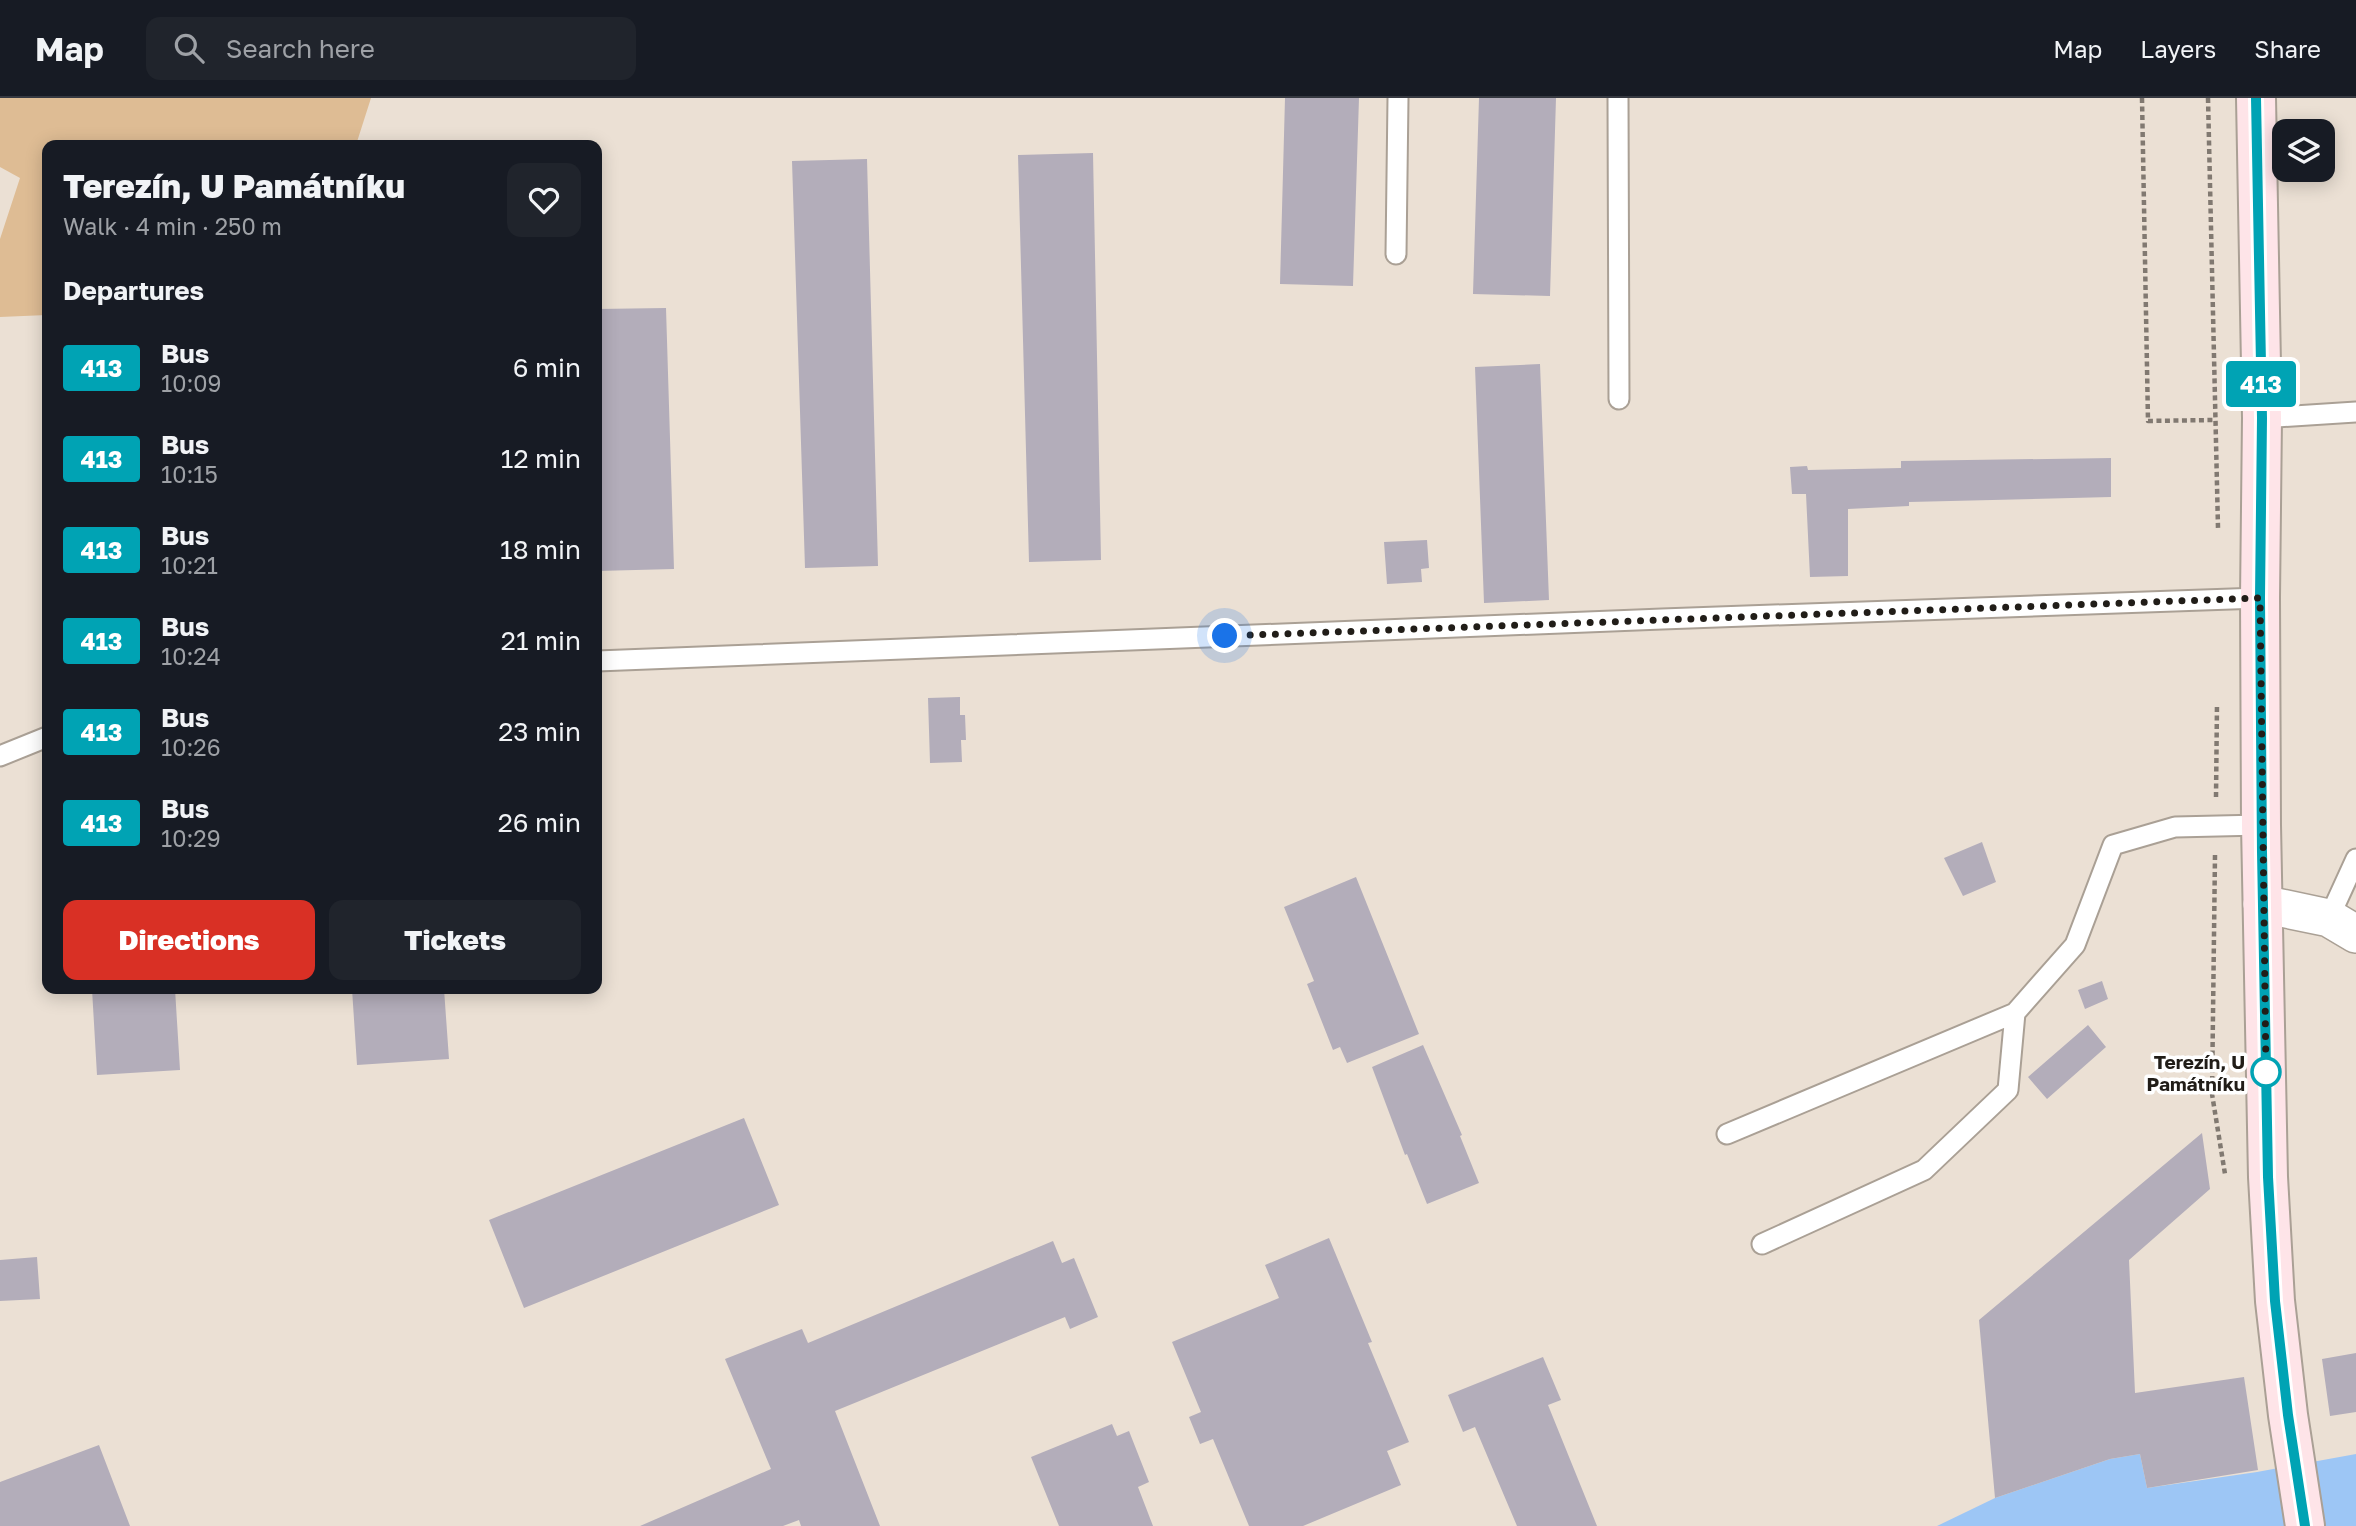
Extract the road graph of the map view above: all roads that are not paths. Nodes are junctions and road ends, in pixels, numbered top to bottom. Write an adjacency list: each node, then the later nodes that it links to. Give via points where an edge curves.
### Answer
1 (1398, 98): 4 (lane)
2 (1618, 98): 5 (lane)
3 (2256, 98): 7 (main road)
4 (1396, 254)
5 (1619, 399)
6 (2356, 412): 7 (lane)
7 (2262, 418): 8 (main road)
8 (2260, 598): 9 (lane); 12 (main road)
9 (602, 661)
10 (42, 739): 11 (lane)
11 (0, 756)
12 (2261, 825): 14 (main road); 16 (lane, via 2175,827 2113,845 2075,945)
13 (2356, 859): 15 (lane)
14 (2262, 904): 15 (street); 19 (main road, via 2275,1301)
15 (2343, 926)
16 (2015, 1013): 17 (lane); 18 (lane, via 2008,1090 1924,1170)
17 (1727, 1134)
18 (1762, 1244)
19 (2305, 1526)

